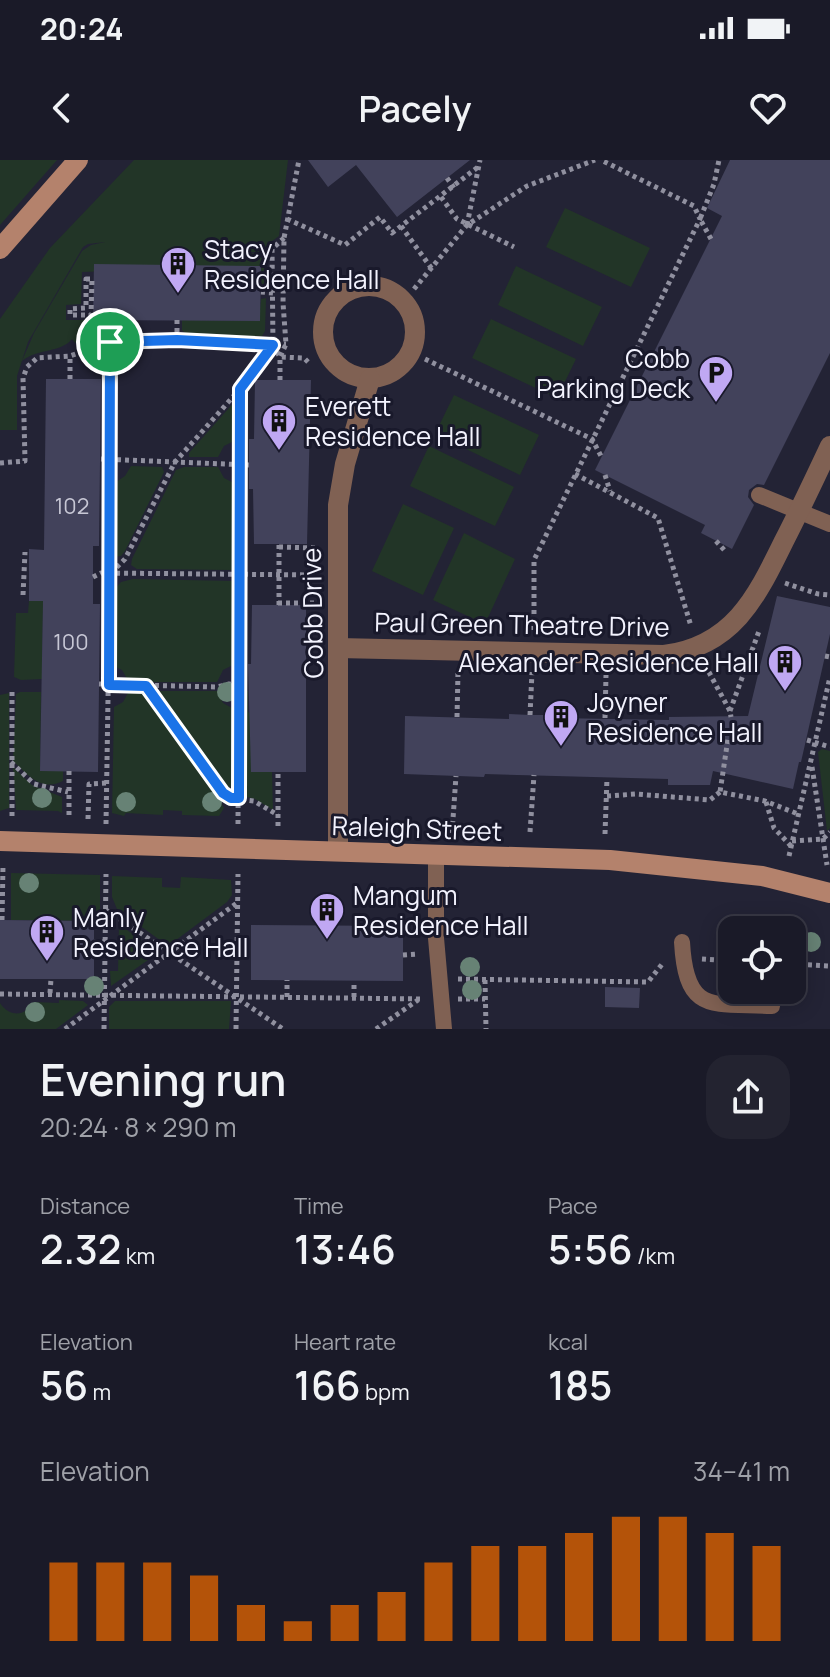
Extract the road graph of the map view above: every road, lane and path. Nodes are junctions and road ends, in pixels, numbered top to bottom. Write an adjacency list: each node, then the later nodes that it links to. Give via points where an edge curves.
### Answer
1 (78, 160): 16 (street)
2 (299, 160): 9 (path)
3 (598, 160): 10 (path, via 694,206); 11 (path, via 527,186)
4 (719, 160): 10 (path)
5 (479, 164): 7 (path); 11 (path)
6 (447, 178): 7 (path)
7 (454, 188): 8 (path)
8 (441, 197): 11 (path); 12 (path)
9 (287, 219): 12 (path, via 345,245 380,217 392,233); 13 (path)
10 (700, 219): 14 (path); 36 (path)
11 (467, 225): 15 (path); 17 (path)
12 (401, 226): 17 (path)
13 (284, 238): 20 (path, via 272,249); 25 (path)
14 (711, 239)
15 (514, 247)
16 (0, 249)
17 (432, 269): 18 (path)
18 (414, 289)
19 (261, 292): 20 (path)
20 (273, 293): 26 (path)
21 (91, 315): 21 (path, via 92,279 86,279 86,308 70,309 70,315); 27 (path)
22 (177, 320): 23 (path)
23 (177, 340): 24 (path); 26 (path)
24 (110, 342): 27 (path); 40 (path)
25 (286, 344): 26 (path); 29 (path)
26 (273, 345): 29 (path); 35 (path)
27 (88, 348): 28 (path)
28 (70, 356): 32 (path); 42 (path, via 37,358 27,367 25,461)
29 (280, 357): 31 (path); 34 (path)
30 (425, 359): 36 (path)
31 (308, 362)
32 (70, 379)
33 (370, 379): 33 (street, via 394,372 411,352 415,324 411,310 390,290 361,286 347,291 327,312 324,341 336,365); 69 (street, Cobb Drive, via 338,505)
34 (280, 380)
35 (240, 389): 41 (path); 43 (path)
36 (592, 439): 38 (path); 45 (path)
37 (830, 446): 49 (street, Paul Green Theatre Drive)
38 (601, 456)
39 (101, 459): 40 (path)
40 (110, 459): 41 (path); 55 (path)
41 (175, 462): 43 (path); 55 (path, via 125,559)
42 (0, 463)
43 (239, 464): 44 (path); 56 (path)
44 (249, 465)
45 (575, 474): 47 (path); 70 (path, via 534,560)
46 (605, 475): 47 (path)
47 (610, 492): 68 (path, via 658,518)
48 (759, 495): 49 (lane)
49 (799, 511): 50 (lane); 68 (street, Paul Green Theatre Drive, via 742,615)
50 (830, 524)
51 (716, 541): 54 (path)
52 (316, 548): 57 (path, via 279,546)
53 (25, 552): 61 (path)
54 (726, 552)
55 (110, 573): 56 (path); 59 (path); 75 (path)
56 (240, 574): 57 (path); 77 (path)
57 (279, 575): 58 (path); 63 (path, via 278,604)
58 (316, 575)
59 (93, 577)
60 (776, 593): 62 (path, via 781,581)
61 (23, 595)
62 (830, 595)
63 (315, 603)
64 (760, 629): 66 (path)
65 (746, 635): 66 (path)
66 (754, 641): 67 (path); 68 (path, via 730,714)
67 (765, 644)
68 (697, 647): 70 (street, Paul Green Theatre Drive, via 664,655)
69 (338, 648): 70 (street, Paul Green Theatre Drive); 115 (street, Cobb Drive)
70 (534, 654): 80 (path)
71 (458, 672): 81 (path)
72 (606, 673): 82 (path)
73 (830, 677): 85 (path)
74 (99, 684): 75 (path)
75 (109, 685): 76 (path); 94 (path)
76 (146, 686): 77 (path); 98 (path, via 223,793)
77 (238, 687): 78 (path); 98 (path)
78 (248, 687)
79 (12, 692): 87 (path)
80 (530, 715)
81 (457, 717)
82 (605, 718)
83 (729, 732): 96 (path)
84 (807, 740): 85 (path)
85 (815, 742): 86 (path); 88 (path)
86 (830, 747)
87 (11, 762): 95 (path, via 34,784); 102 (path)
88 (811, 762): 100 (path); 112 (path)
89 (69, 771): 95 (path)
90 (278, 772): 101 (path)
91 (534, 775): 108 (path)
92 (456, 776): 110 (path)
93 (607, 778): 97 (path)
94 (107, 783): 104 (path, via 89,784); 106 (path)
95 (68, 792): 103 (path)
96 (720, 792): 97 (path, via 710,800); 99 (path)
97 (607, 796): 111 (path)
98 (239, 798): 101 (path); 105 (path)
99 (765, 801): 100 (path); 114 (path, via 774,828)
100 (798, 814): 114 (path)
101 (278, 815): 107 (path)
102 (12, 816)
103 (69, 819)
104 (88, 819)
105 (238, 824)
106 (106, 825)
107 (278, 826)
108 (530, 832)
109 (830, 832): 112 (path)
110 (452, 834)
111 (605, 834)
112 (823, 839): 114 (path); 118 (path)
113 (0, 841): 115 (street, Raleigh Street)
114 (792, 844): 117 (path)
115 (338, 851): 116 (street, Raleigh Street)
116 (436, 854): 123 (street, Raleigh Street, via 688,867 762,876); 155 (lane)
117 (789, 856)
118 (827, 856): 120 (path)
119 (3, 865): 126 (path)
120 (827, 865)
121 (106, 874): 125 (path)
122 (238, 874): 124 (path)
123 (830, 893)
124 (237, 903): 130 (path); 144 (path)
125 (106, 910): 128 (path); 130 (path)
126 (2, 920)
127 (94, 942): 128 (path)
128 (105, 942): 143 (path)
129 (683, 950): 133 (path); 139 (path, via 668,957 648,982); 149 (lane, via 688,984 702,1000)
130 (168, 952): 143 (path); 144 (path)
131 (418, 954): 132 (path)
132 (403, 955)
133 (718, 958)
134 (806, 965): 135 (path)
135 (830, 966)
136 (51, 979): 141 (path)
137 (457, 979): 139 (path)
138 (287, 980): 145 (path)
139 (485, 980): 147 (path)
140 (354, 981): 146 (path)
141 (50, 993): 142 (path); 143 (path)
142 (0, 994)
143 (106, 997): 144 (path); 150 (path); 151 (path)
144 (236, 997): 145 (path); 152 (path); 153 (path)
145 (287, 997): 146 (path)
146 (354, 997): 154 (path, via 421,999)
147 (485, 999): 148 (path); 156 (path)
148 (454, 1000)
149 (772, 1006)
150 (65, 1029)
151 (104, 1029)
152 (236, 1029)
153 (283, 1029)
154 (376, 1029)
155 (444, 1029)
156 (486, 1029)

